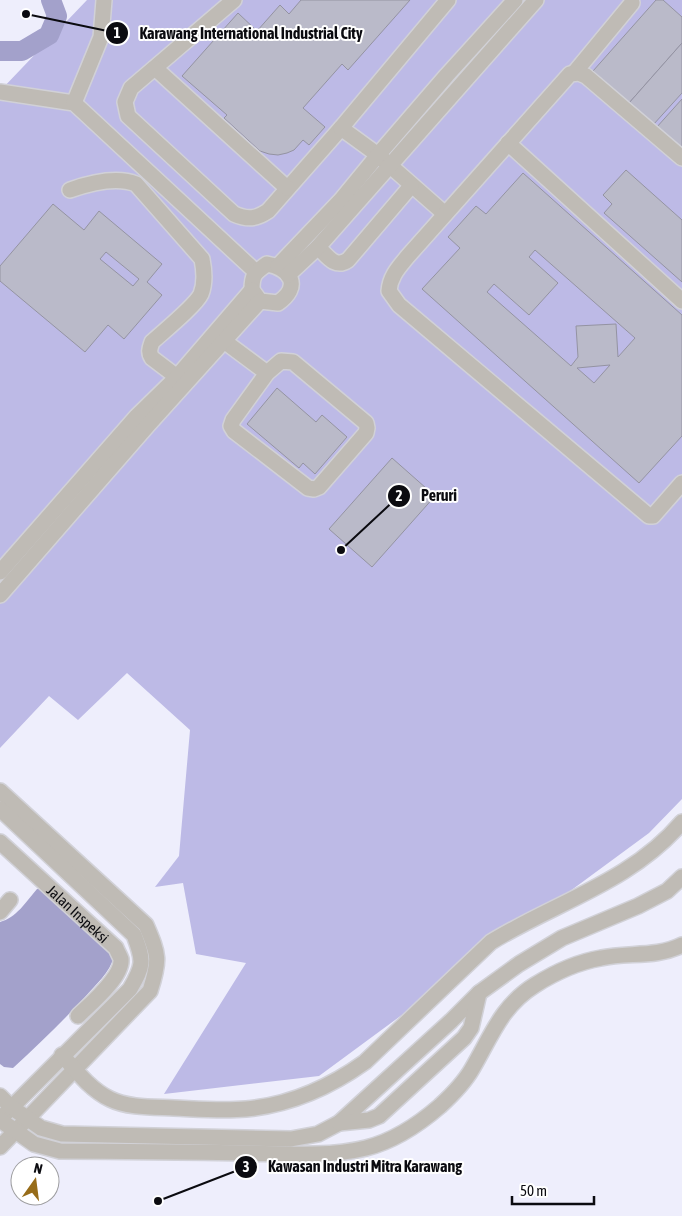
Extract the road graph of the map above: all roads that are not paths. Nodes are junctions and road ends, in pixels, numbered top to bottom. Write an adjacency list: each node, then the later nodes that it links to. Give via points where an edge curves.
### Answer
1 (104, 0): 12 (lane, via 101,37)
2 (234, 0): 9 (lane)
3 (448, 0): 13 (lane)
4 (516, 0): 7 (lane)
5 (536, 0): 8 (lane)
6 (632, 4): 10 (lane)
7 (473, 48): 8 (lane); 15 (lane)
8 (484, 59): 17 (lane)
9 (155, 68): 19 (lane); 19 (lane, via 127,95 128,116 234,214 243,218 260,217)
10 (575, 72): 14 (lane); 16 (lane, via 586,76)
11 (0, 92): 12 (lane)
12 (74, 103): 24 (lane)
13 (341, 128): 15 (lane); 19 (lane)
14 (508, 143): 21 (lane); 26 (lane)
15 (378, 155): 17 (lane); 23 (lane)
16 (682, 158)
17 (389, 166): 18 (lane); 22 (lane)
18 (411, 186): 21 (lane); 22 (lane, via 342,264 335,264)
19 (287, 188)
20 (70, 190): 29 (lane, via 106,181 136,184 202,259 201,294 152,342 150,349 152,358)
21 (445, 214): 30 (lane, via 393,275 389,291 399,305 648,516 652,516)
22 (318, 247): 23 (lane)
23 (283, 271): 24 (lane, via 267,264); 25 (lane, via 291,286 287,297 278,304)
24 (256, 272): 25 (lane, via 252,278)
25 (256, 296): 27 (lane); 29 (lane)
26 (682, 301)
27 (224, 341): 28 (lane); 29 (lane)
28 (267, 373): 28 (lane, via 281,361 293,362 366,423 366,433 319,487 308,488 231,426)
29 (180, 382): 31 (lane, via 137,416); 32 (lane)
30 (682, 483)
31 (0, 572)
32 (0, 595)
33 (0, 791): 44 (lane, via 146,925 156,948 158,969 150,991)
34 (0, 809): 43 (lane, via 134,935 142,955 139,973 130,989)
35 (682, 822): 44 (lane, via 667,840 627,870 491,942 365,1062 323,1088 273,1105 246,1109 129,1105 110,1100)
36 (0, 842): 42 (lane, Jalan Inspeksi, via 116,948 121,960 118,970 109,986)
37 (682, 877): 41 (lane, via 645,902 562,938)
38 (10, 900): 39 (lane)
39 (0, 912)
40 (682, 944): 50 (lane, via 652,954 601,958 567,968 533,986 508,1007 472,1070 452,1095 424,1120 393,1140 364,1149 289,1154 60,1151 34,1144)
41 (479, 993): 49 (lane); 49 (lane, via 471,1028 464,1038 379,1116)
42 (78, 1016)
43 (62, 1056): 44 (lane); 46 (lane)
44 (75, 1070): 47 (lane)
45 (0, 1096): 46 (lane)
46 (11, 1107): 47 (lane); 48 (lane)
47 (27, 1118): 49 (lane, via 41,1128 62,1134 281,1139 318,1134); 50 (lane)
48 (0, 1119): 50 (lane)
49 (339, 1123)
50 (15, 1131): 51 (lane)
51 (0, 1146)

